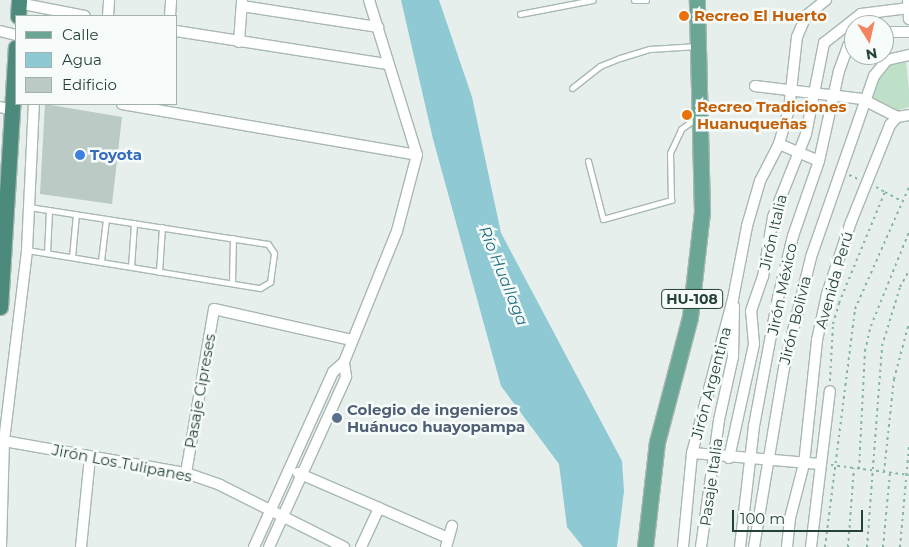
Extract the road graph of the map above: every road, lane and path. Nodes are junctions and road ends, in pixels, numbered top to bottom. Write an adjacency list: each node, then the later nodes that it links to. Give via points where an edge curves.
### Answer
1 (109, 0): 15 (street)
2 (171, 0): 16 (street)
3 (369, 0): 18 (street)
4 (593, 0): 12 (lane)
5 (634, 0): 6 (lane)
6 (646, 0)
7 (697, 0): 25 (main road, HU-108)
8 (826, 0): 32 (street, Jirón Argentina, via 806,16 797,37)
9 (242, 3): 18 (street); 24 (street)
10 (908, 5): 13 (street, Jirón Italia); 17 (street)
11 (18, 6): 14 (street)
12 (520, 14)
13 (861, 14): 33 (street, Jirón Italia, via 826,40)
14 (78, 15)
15 (108, 15)
16 (170, 15)
17 (909, 19)
18 (378, 27): 28 (street)
19 (0, 31): 23 (street)
20 (178, 31): 24 (street)
21 (894, 32): 22 (street)
22 (909, 32)
23 (15, 35)
24 (239, 42): 28 (street)
25 (697, 46): 31 (lane, via 650,49 605,63); 39 (main road, HU-108)
26 (909, 56): 35 (street, Jirón Bolivia, via 895,57 880,66)
27 (15, 58): 38 (highway)
28 (387, 64): 44 (street)
29 (844, 65): 34 (street, Jirón México)
30 (755, 86): 32 (street)
31 (572, 88)
32 (790, 91): 33 (street); 42 (street, Jirón Argentina, via 789,109)
33 (813, 94): 34 (street); 43 (street, Jirón Italia)
34 (835, 96): 35 (street); 46 (street, Jirón México)
35 (866, 101): 41 (street); 47 (street, Jirón Bolivia)
36 (34, 105): 53 (street)
37 (128, 105): 44 (street)
38 (6, 109): 52 (highway)
39 (701, 115): 45 (lane, via 675,138 670,153 671,200 603,219); 107 (main road, HU-108, via 702,212 691,307 657,442)
40 (909, 115): 41 (street)
41 (897, 117): 48 (street, Avenida Perú, via 890,125)
42 (779, 144): 43 (street); 70 (street, Jirón Argentina, via 760,182 747,226)
43 (800, 154): 46 (street); 81 (street, Jirón Italia, via 773,217 762,277 751,312 754,344)
44 (417, 155): 73 (street, via 397,231)
45 (588, 161)
46 (819, 161): 82 (street, Jirón México, via 793,236 778,298)
47 (841, 171): 48 (path); 83 (street, Jirón Bolivia, via 809,266 784,368)
48 (867, 183): 50 (path); 84 (street, Avenida Perú, via 827,294 817,340)
49 (909, 187): 51 (path)
50 (885, 192): 51 (path); 75 (path, via 833,324)
51 (901, 201): 86 (path, via 855,309)
52 (4, 207): 65 (highway)
53 (29, 207): 54 (lane); 61 (street)
54 (49, 210): 55 (lane); 62 (lane)
55 (76, 214): 56 (lane); 63 (lane)
56 (106, 219): 57 (lane); 64 (lane)
57 (134, 223): 58 (lane); 66 (lane)
58 (162, 227): 60 (lane); 68 (lane)
59 (909, 232): 88 (path, via 871,326 865,351)
60 (233, 238): 69 (lane); 69 (lane, via 268,244 274,253 270,282 266,287)
61 (27, 250): 62 (lane); 76 (street)
62 (47, 254): 63 (lane)
63 (72, 257): 64 (lane)
64 (101, 261): 66 (lane)
65 (2, 267): 71 (highway)
66 (131, 267): 68 (lane)
67 (909, 271): 90 (path, via 900,287 882,346)
68 (159, 272): 69 (lane)
69 (232, 282)
70 (733, 299): 78 (street, Jirón Argentina); 79 (street, Pasaje Italia, via 736,326 733,357)
71 (0, 307)
72 (909, 323): 91 (path, via 894,379)
73 (352, 340): 74 (street); 92 (street, Pasaje Cipreses, via 214,309)
74 (344, 362): 89 (street, via 333,372); 95 (street, via 346,377)
75 (830, 391): 85 (street)
76 (2, 444): 80 (street, Jirón Los Tulipanes); 101 (street)
77 (909, 446): 94 (path)
78 (692, 453): 79 (street); 108 (street, Jirón Argentina)
79 (714, 456): 81 (street); 109 (street, Pasaje Italia)
80 (90, 457): 92 (street, Jirón Los Tulipanes); 102 (street)
81 (728, 458): 82 (street)
82 (750, 460): 83 (street); 110 (street, Jirón México)
83 (767, 461): 84 (street); 111 (street, Jirón Bolivia)
84 (804, 464): 85 (street); 112 (street, Avenida Perú, via 790,518)
85 (821, 464): 86 (path); 113 (street)
86 (837, 466): 87 (path); 114 (path)
87 (854, 468): 88 (path); 115 (path)
88 (860, 469): 90 (path)
89 (291, 470): 95 (street); 97 (street)
90 (874, 471): 91 (path); 116 (path)
91 (884, 472): 93 (path)
92 (186, 473): 97 (street, Jirón Los Tulipanes, via 220,485)
93 (890, 473): 94 (path); 117 (path)
94 (908, 475): 118 (path)
95 (302, 476): 96 (street); 98 (street)
96 (379, 508): 100 (street); 106 (street)
97 (272, 513): 98 (street, Jirón Los Tulipanes); 103 (street)
98 (283, 519): 104 (street); 105 (street, Jirón Los Tulipanes)
99 (452, 526): 100 (street)
100 (447, 543)
101 (1, 547)
102 (81, 547)
103 (254, 547)
104 (269, 547)
105 (344, 547)
106 (361, 547)
107 (645, 547)
108 (683, 547)
109 (701, 547)
110 (740, 547)
111 (754, 547)
112 (788, 547)
113 (810, 547)
114 (825, 547)
115 (848, 547)
116 (867, 547)
117 (883, 547)
118 (900, 547)

